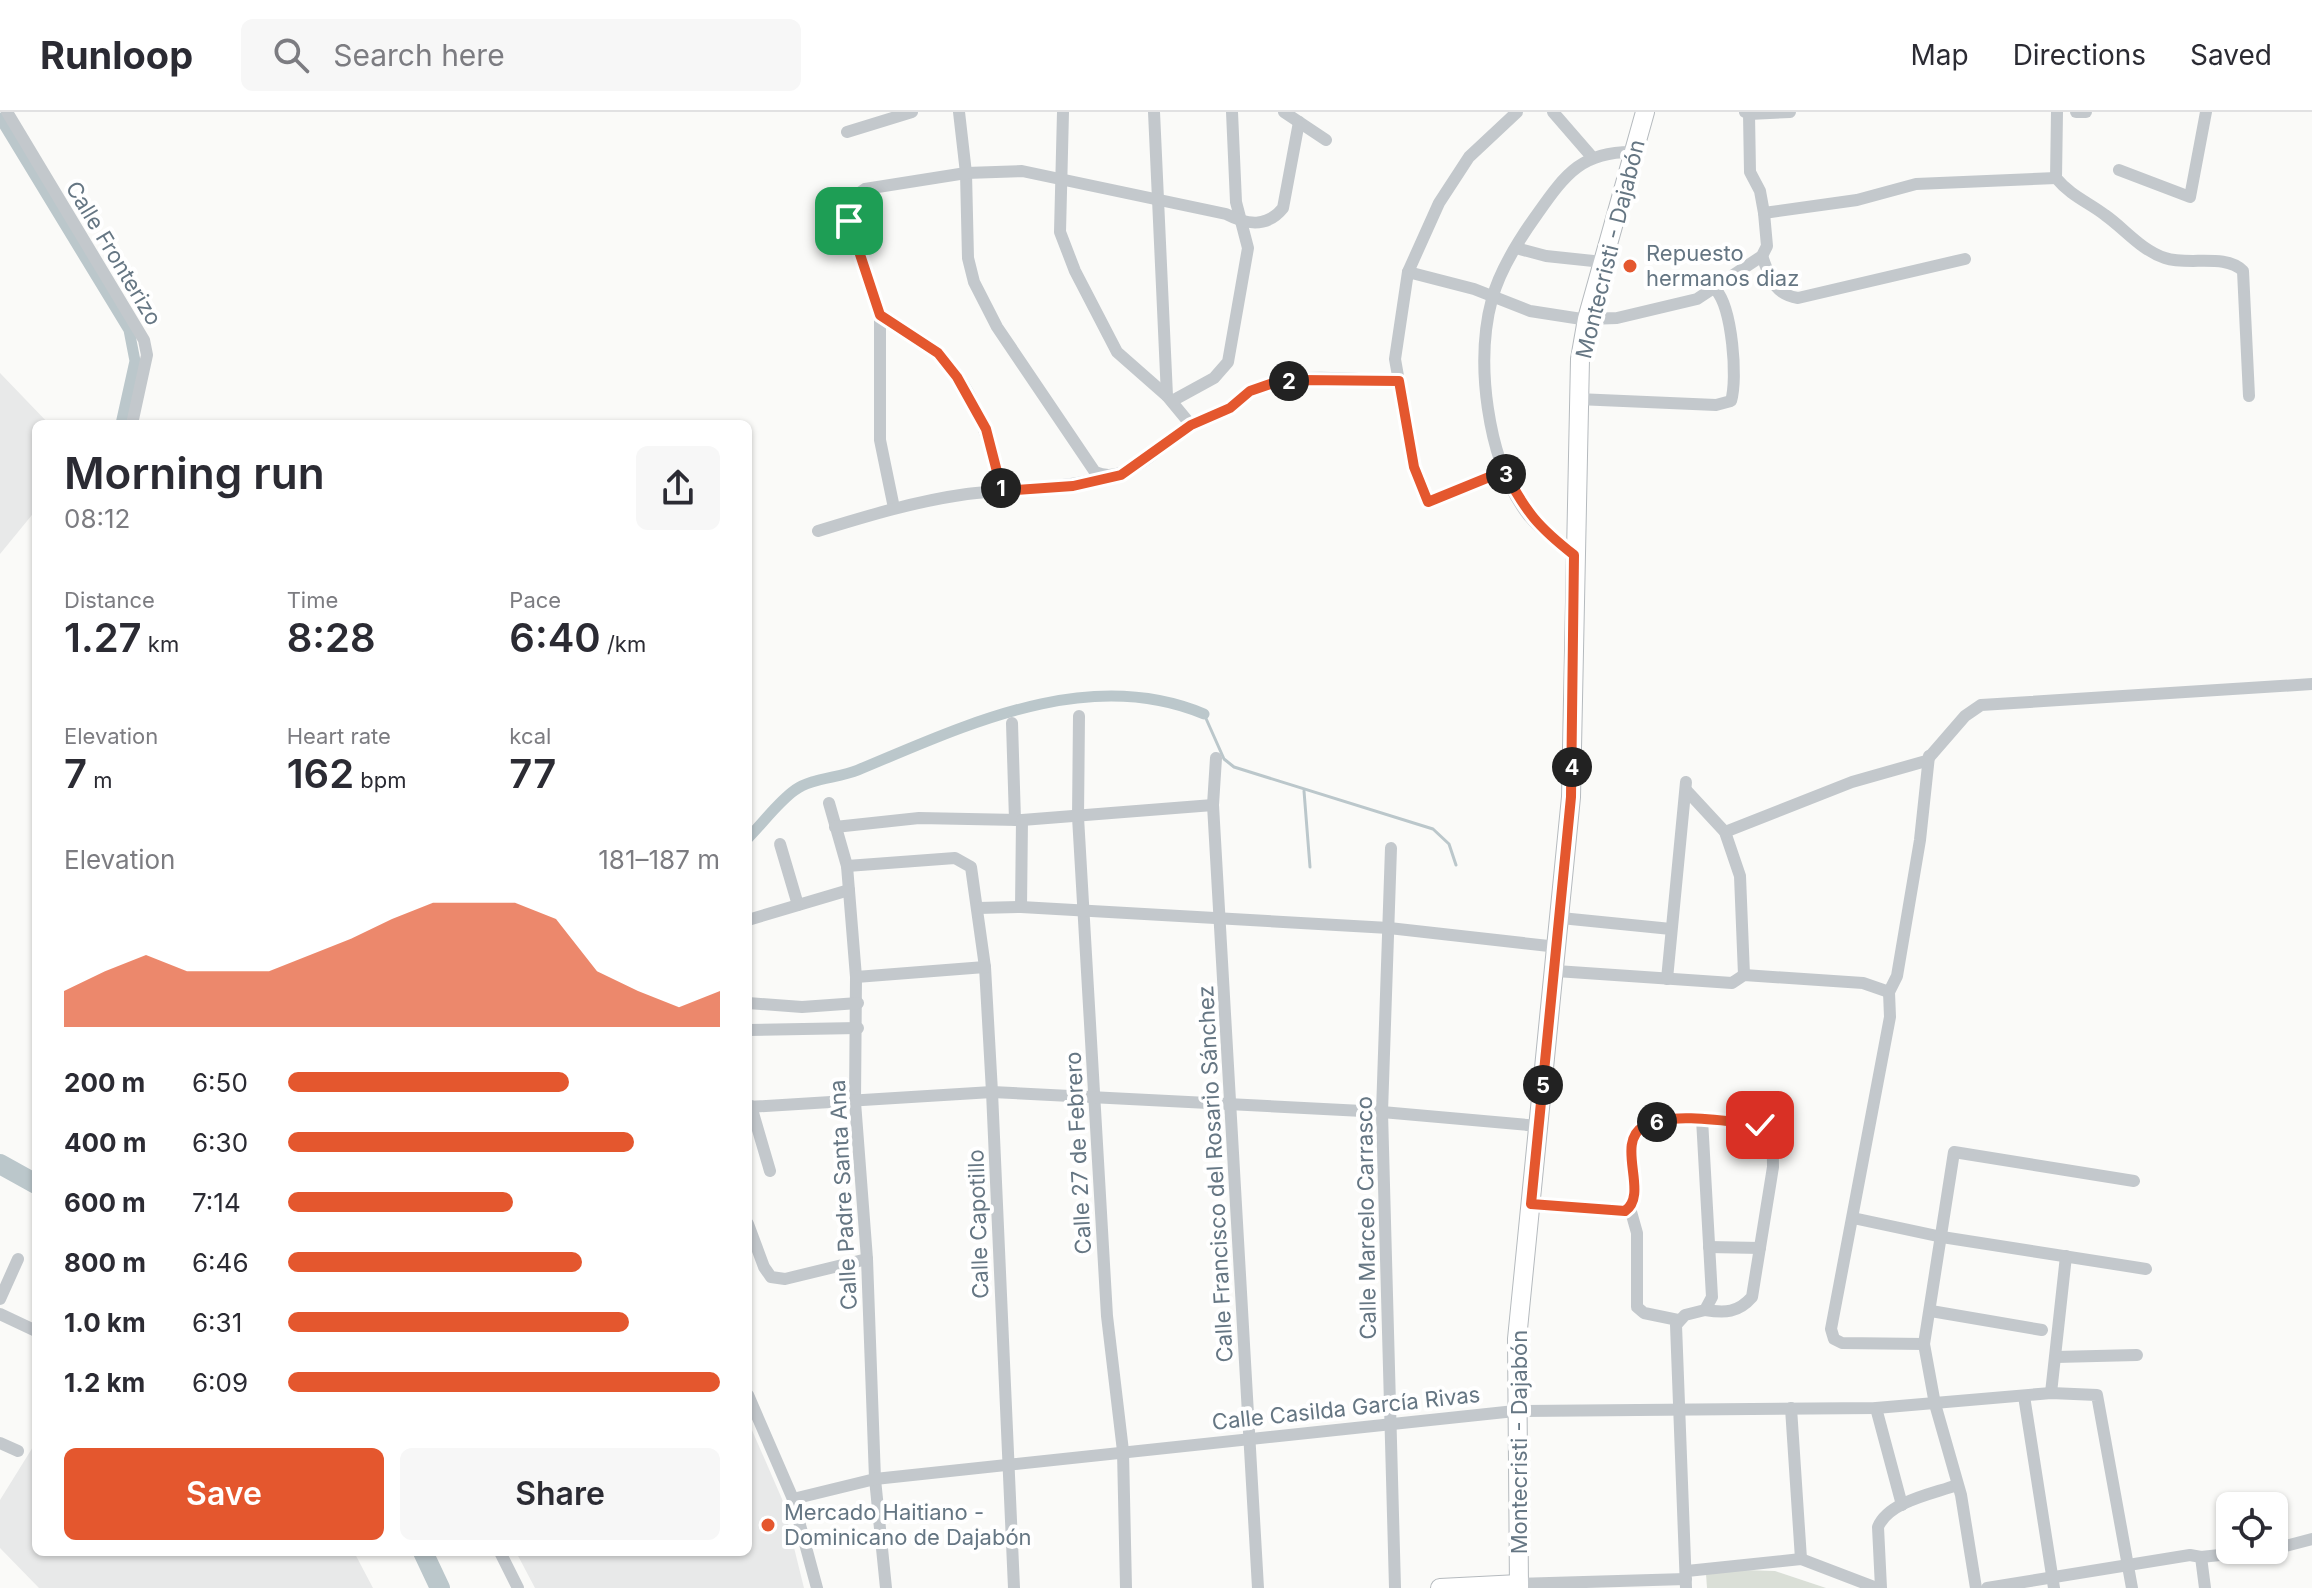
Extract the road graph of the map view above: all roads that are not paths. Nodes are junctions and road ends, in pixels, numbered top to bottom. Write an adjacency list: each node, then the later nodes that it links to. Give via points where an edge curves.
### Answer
1 (7, 112): 43 (street, Calle Fronterizo, via 144,340 147,355)
2 (912, 112): 17 (street)
3 (959, 112): 24 (street)
4 (1063, 112): 25 (street)
5 (1154, 112): 27 (street)
6 (1232, 112): 29 (street, via 1236,202)
7 (1284, 112): 18 (street)
8 (1517, 112): 34 (street, via 1469,157 1439,203)
9 (1553, 112): 22 (street)
10 (1645, 112): 21 (main road, Montecristi - Dajabón)
11 (1790, 112): 16 (street)
12 (2057, 112): 26 (street)
13 (2076, 112): 14 (street)
14 (2086, 112)
15 (2206, 112): 23 (street, via 2190,197)
16 (1747, 113): 28 (street, via 1750,172)
17 (882, 117): 19 (street)
18 (1299, 122): 20 (street); 29 (street, via 1283,208 1275,218)
19 (847, 132)
20 (1326, 140)
21 (1634, 152): 22 (street, via 1605,151); 33 (main road, Montecristi - Dajabón)
22 (1592, 157): 30 (street, via 1549,197)
23 (2119, 170)
24 (966, 173): 25 (street, via 1022,171); 37 (street, via 865,189 854,196 849,221); 46 (street, via 968,258 974,282 997,327 1095,472)
25 (1062, 178): 27 (street); 41 (street, via 1060,232 1075,271 1117,352)
26 (2056, 178): 28 (street, via 1916,184 1857,200); 40 (street, via 2072,196 2105,214 2145,249 2182,263 2237,264 2243,271)
27 (1160, 200): 29 (street); 41 (street)
28 (1764, 213): 31 (street, via 1767,246)
29 (1244, 223): 41 (street, via 1248,248 1228,362 1214,378)
30 (1516, 248): 33 (street); 36 (street)
31 (1762, 256): 32 (street, via 1775,288 1798,298); 35 (street)
32 (1965, 259)
33 (1603, 262): 38 (main road, Montecristi - Dajabón)
34 (1408, 272): 36 (street); 39 (street, via 1395,359)
35 (1716, 290): 38 (street, via 1617,318); 42 (street, via 1723,297 1730,329 1735,390 1731,401 1716,405)
36 (1492, 298): 38 (street, via 1530,311); 45 (street, via 1484,361 1486,403)
37 (880, 315): 47 (street, via 938,353 957,377 986,429); 48 (street, via 880,440)
38 (1588, 320): 42 (main road, Montecristi - Dajabón)
39 (1399, 381): 44 (street, via 1273,383); 45 (street, via 1414,467 1428,502)
40 (2249, 396)
41 (1170, 398): 44 (street)
42 (1577, 399): 50 (main road, Montecristi - Dajabón)
43 (133, 420)
44 (1191, 425): 46 (street, via 1121,475)
45 (1504, 471): 50 (street, via 1524,510)
46 (1106, 477): 47 (street, via 1073,486)
47 (1002, 491): 48 (street)
48 (894, 508): 49 (street)
49 (818, 531)
50 (1574, 555): 71 (main road, Montecristi - Dajabón, via 1574,723)
51 (2312, 684): 54 (street, via 1981,705)
52 (1079, 716): 58 (street, Calle 27 de Febrero)
53 (1012, 723): 59 (street)
54 (1929, 756): 61 (street); 81 (street, via 1897,976)
55 (1216, 758): 57 (street, Calle Francisco del Rosario Sánchez)
56 (829, 803): 60 (street, Calle Padre Santa Ana)
57 (1213, 805): 58 (street); 70 (street, Calle Francisco del Rosario Sánchez)
58 (1078, 817): 59 (street); 69 (street, Calle 27 de Febrero)
59 (1018, 820): 60 (street, via 919,818); 67 (street)
60 (835, 827): 64 (street, Calle Padre Santa Ana)
61 (1725, 832): 74 (street, via 1686,787); 78 (street, via 1740,876)
62 (780, 844): 66 (street)
63 (1391, 848): 73 (street, Calle Marcelo Carrasco)
64 (847, 866): 65 (street, Calle Padre Santa Ana); 68 (street, Calle Capotillo, via 966,861)
65 (849, 890): 66 (street); 79 (street, Calle Padre Santa Ana)
66 (798, 905): 72 (street)
67 (1021, 907): 68 (street); 69 (street)
68 (978, 908): 76 (street, Calle Capotillo)
69 (1085, 911): 70 (street); 87 (street, Calle 27 de Febrero)
70 (1222, 917): 73 (street); 89 (street, Calle Francisco del Rosario Sánchez)
71 (1561, 918): 74 (street); 75 (main road, Montecristi - Dajabón)
72 (752, 919)
73 (1389, 928): 75 (street); 91 (street, Calle Marcelo Carrasco)
74 (1671, 929): 80 (street)
75 (1558, 947): 77 (main road, Montecristi - Dajabón)
76 (985, 967): 79 (street); 86 (street, Calle Capotillo)
77 (1556, 971): 80 (street); 94 (main road, Montecristi - Dajabón)
78 (1744, 975): 80 (street, via 1732,983); 81 (street, via 1863,983)
79 (856, 977): 83 (street, Calle Padre Santa Ana)
80 (1667, 979)
81 (1889, 992): 99 (street, via 1890,1017)
82 (752, 1003): 83 (street)
83 (858, 1003): 84 (street, Calle Padre Santa Ana)
84 (858, 1028): 85 (street); 88 (street, Calle Padre Santa Ana)
85 (752, 1030)
86 (992, 1092): 87 (street); 88 (street); 131 (street, Calle Capotillo)
87 (1094, 1096): 89 (street); 130 (street, Calle 27 de Febrero, via 1107,1316)
88 (855, 1102): 90 (street); 106 (street, Calle Padre Santa Ana)
89 (1232, 1104): 91 (street); 127 (street, Calle Francisco del Rosario Sánchez)
90 (752, 1106)
91 (1382, 1112): 94 (street); 126 (street, Calle Marcelo Carrasco)
92 (752, 1115): 95 (street)
93 (1702, 1119): 98 (street, via 1645,1125 1635,1133); 102 (street); 103 (street, via 1760,1125 1768,1131 1773,1167)
94 (1539, 1126): 97 (main road, Montecristi - Dajabón)
95 (770, 1171)
96 (2134, 1181): 101 (street, via 1954,1152)
97 (1531, 1204): 98 (street, via 1619,1212); 125 (main road, Montecristi - Dajabón)
98 (1630, 1208): 112 (street, via 1637,1233 1637,1307)
99 (1853, 1218): 101 (street); 115 (street, via 1831,1329 1834,1339)
100 (752, 1235): 106 (street, via 771,1277 785,1279)
101 (1942, 1237): 104 (street); 110 (street)
102 (1709, 1247): 103 (street); 109 (street, via 1712,1297)
103 (1760, 1248): 109 (street, via 1752,1297 1743,1307)
104 (2066, 1256): 107 (street); 117 (street)
105 (18, 1259): 108 (street)
106 (867, 1259): 132 (street, Calle Padre Santa Ana)
107 (2146, 1269)
108 (0, 1299)
109 (1705, 1310): 112 (street)
110 (1931, 1311): 114 (street); 115 (street)
111 (0, 1314): 113 (street)
112 (1678, 1320): 124 (street)
113 (32, 1329)
114 (2042, 1330)
115 (1924, 1344): 121 (street)
116 (2137, 1355): 117 (street)
117 (2056, 1357): 118 (street)
118 (2051, 1393): 119 (street, Calle Casilda García Rivas); 142 (street, Calle Casilda García Rivas, via 2097,1395)
119 (2024, 1396): 121 (street, Calle Casilda García Rivas); 144 (street)
120 (752, 1404): 134 (street)
121 (1935, 1404): 123 (street, Calle Casilda García Rivas); 133 (street)
122 (1791, 1408): 123 (street, Calle Casilda García Rivas); 124 (street, Calle Casilda García Rivas); 141 (street)
123 (1876, 1408): 135 (street)
124 (1680, 1410): 125 (street, Calle Casilda García Rivas); 143 (street)
125 (1515, 1411): 126 (street, Calle Casilda García Rivas); 145 (main road, Montecristi - Dajabón)
126 (1389, 1423): 127 (street, Calle Casilda García Rivas); 152 (street, Calle Marcelo Carrasco)
127 (1251, 1438): 130 (street, Calle Casilda García Rivas); 151 (street, Calle Francisco del Rosario Sánchez)
128 (0, 1443): 129 (street)
129 (18, 1451)
130 (1123, 1451): 131 (street, Calle Casilda García Rivas); 150 (street, Calle 27 de Febrero)
131 (1008, 1465): 132 (street, Calle Casilda García Rivas); 149 (street, Calle Capotillo)
132 (875, 1479): 134 (street, Calle Casilda García Rivas); 148 (street, Calle Padre Santa Ana)
133 (1957, 1485): 135 (street); 155 (street)
134 (793, 1499): 147 (street)
135 (1902, 1505): 154 (street, via 1878,1527)
136 (2312, 1539): 137 (street)
137 (2288, 1545)
138 (2216, 1555): 140 (street)
139 (502, 1556): 146 (street)
140 (2201, 1557): 142 (street); 158 (street)
141 (1801, 1559): 143 (street); 154 (street)
142 (2129, 1565): 144 (street); 157 (street)
143 (1686, 1579): 145 (street)
144 (2053, 1583): 156 (street)
145 (1519, 1586): 153 (main road)
146 (518, 1588)
147 (817, 1588)
148 (886, 1588)
149 (1014, 1588)
150 (1126, 1588)
151 (1258, 1588)
152 (1395, 1588)
153 (1440, 1588)
154 (1879, 1588)
155 (1976, 1588)
156 (1987, 1588)
157 (2132, 1588)
158 (2205, 1588)

